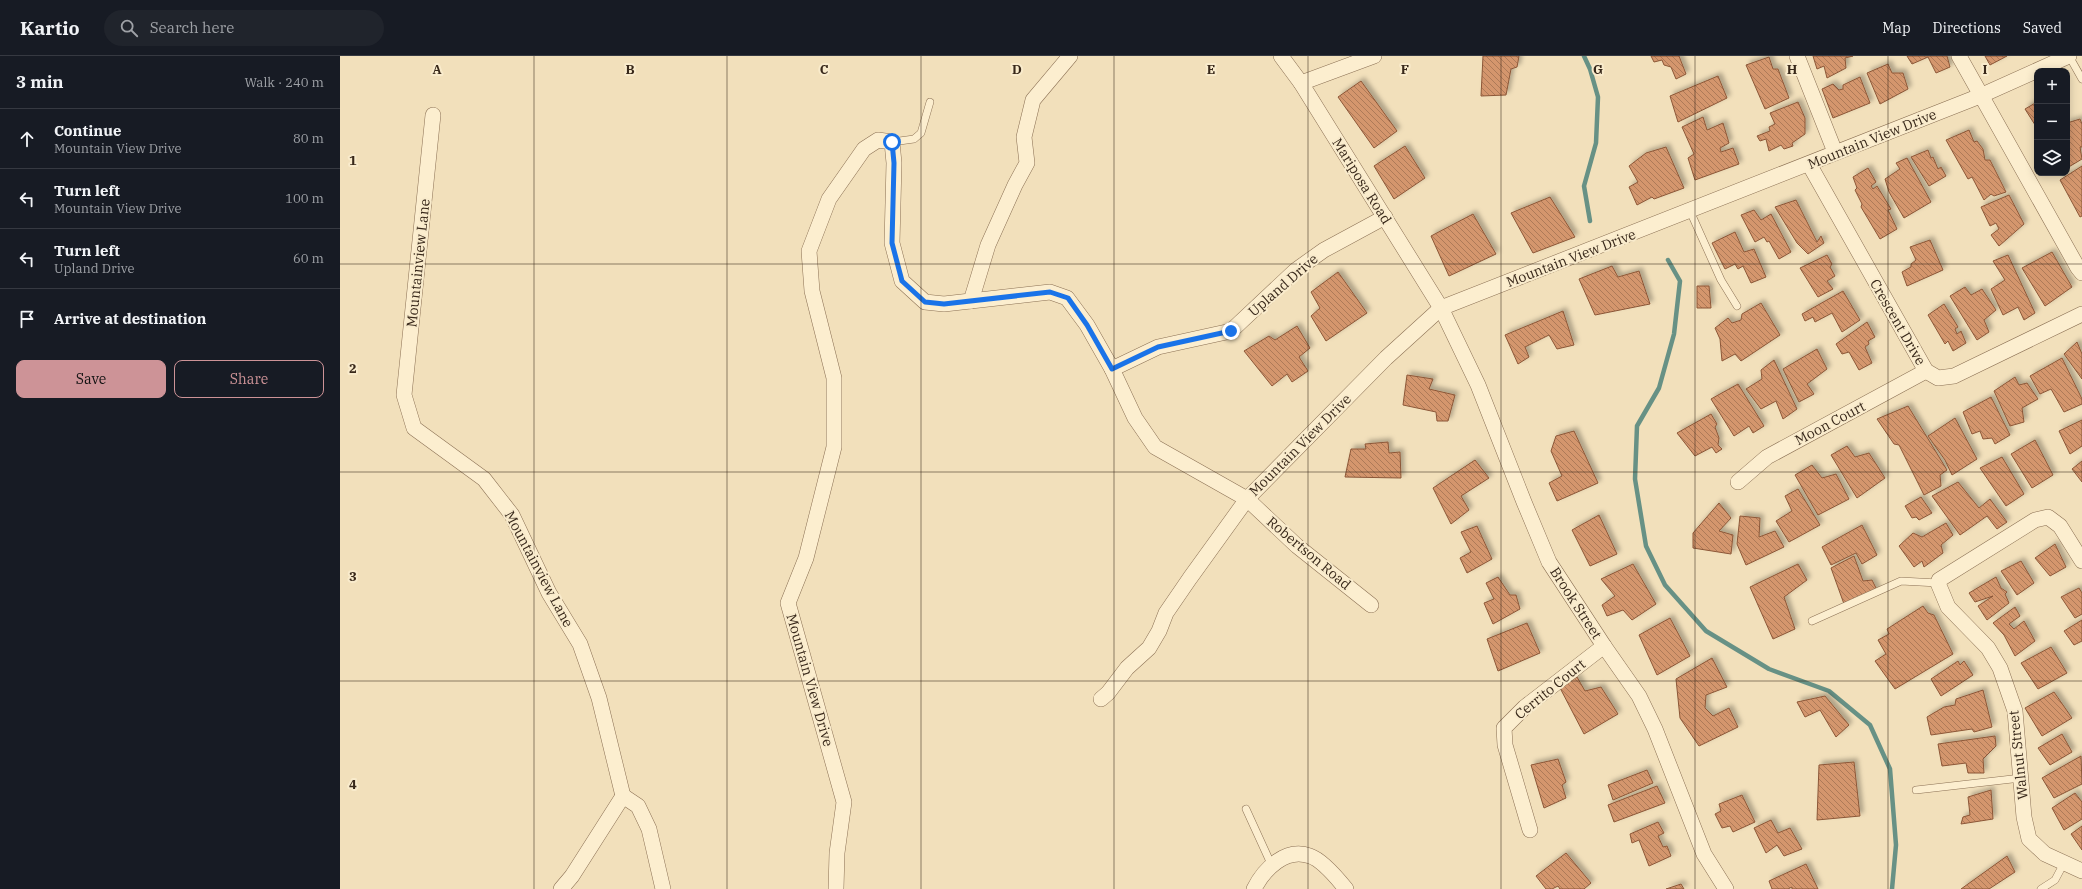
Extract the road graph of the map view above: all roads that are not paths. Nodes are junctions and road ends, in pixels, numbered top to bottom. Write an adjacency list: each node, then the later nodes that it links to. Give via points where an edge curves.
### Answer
1 (1070, 56): 18 (street, via 1033,100 1024,137 1027,163 988,245)
2 (1281, 56): 8 (street, Mariposa Road)
3 (1374, 56): 8 (street)
4 (1797, 56): 13 (street)
5 (1959, 56): 9 (street)
6 (2069, 56): 7 (lane); 9 (street, Mountain View Drive)
7 (2082, 79)
8 (1301, 83): 16 (street, Mariposa Road)
9 (1980, 96): 13 (street, Mountain View Drive); 17 (street)
10 (930, 102): 12 (lane, via 921,133 914,139)
11 (432, 116): 34 (street, Mountainview Lane, via 404,395 414,428 484,479 512,515 549,593 580,644 599,698)
12 (892, 142): 18 (street, Mountain View Drive, via 892,243 902,281 925,302); 42 (street, Mountain View Drive, via 878,140 864,149 829,199 809,251 812,291 834,378 834,447 806,558 788,603 844,802 837,853)
13 (1835, 152): 14 (street, Mountain View Drive)
14 (1809, 164): 15 (street, Mountain View Drive); 23 (street, Crescent Drive)
15 (1690, 211): 19 (lane, via 1721,280); 20 (street, Mountain View Drive)
16 (1385, 217): 20 (street, Mariposa Road); 22 (street, Upland Drive, via 1324,250 1296,270 1231,331 1158,347)
17 (2082, 273)
18 (971, 302): 22 (street, Mountain View Drive, via 1050,292 1068,298)
19 (1737, 306)
20 (1441, 308): 25 (street, Mountain View Drive, via 1386,358); 30 (street, Brook Street, via 1478,385 1549,562)
21 (2082, 314): 23 (street, Crescent Drive, via 1954,376 1938,378)
22 (1112, 369): 25 (street, Mountain View Drive, via 1135,418 1155,447)
23 (1926, 371): 24 (street, Moon Court, via 1767,457)
24 (1738, 482)
25 (1247, 499): 28 (street, Robertson Road, via 1297,546); 31 (street, via 1166,614 1149,648 1127,668)
26 (2082, 561): 27 (street, via 2060,526 2048,517 2035,520)
27 (1938, 583): 29 (lane, via 1901,581); 32 (street, Walnut Street, via 1948,606 1988,648 2000,668 2015,712)
28 (1372, 605)
29 (1812, 621)
30 (1604, 646): 36 (street, Cerrito Court, via 1525,707 1504,728 1505,745); 45 (street, Brook Street, via 1642,703 1655,729 1704,854)
31 (1101, 699)
32 (2021, 778): 33 (lane); 37 (street, Walnut Street, via 2024,817 2029,839 2044,854)
33 (1916, 790)
34 (623, 796): 40 (street); 41 (street, via 638,806 649,830)
35 (1246, 809): 38 (lane)
36 (1530, 830)
37 (2064, 863): 39 (street, Walnut Street); 46 (lane, via 2055,880)
38 (1272, 866): 43 (street, via 1260,878); 44 (street, via 1292,853 1310,856 1335,875)
39 (2082, 871)
40 (561, 889)
41 (663, 889)
42 (836, 889)
43 (1254, 889)
44 (1346, 889)
45 (1726, 889)
46 (2041, 889)

